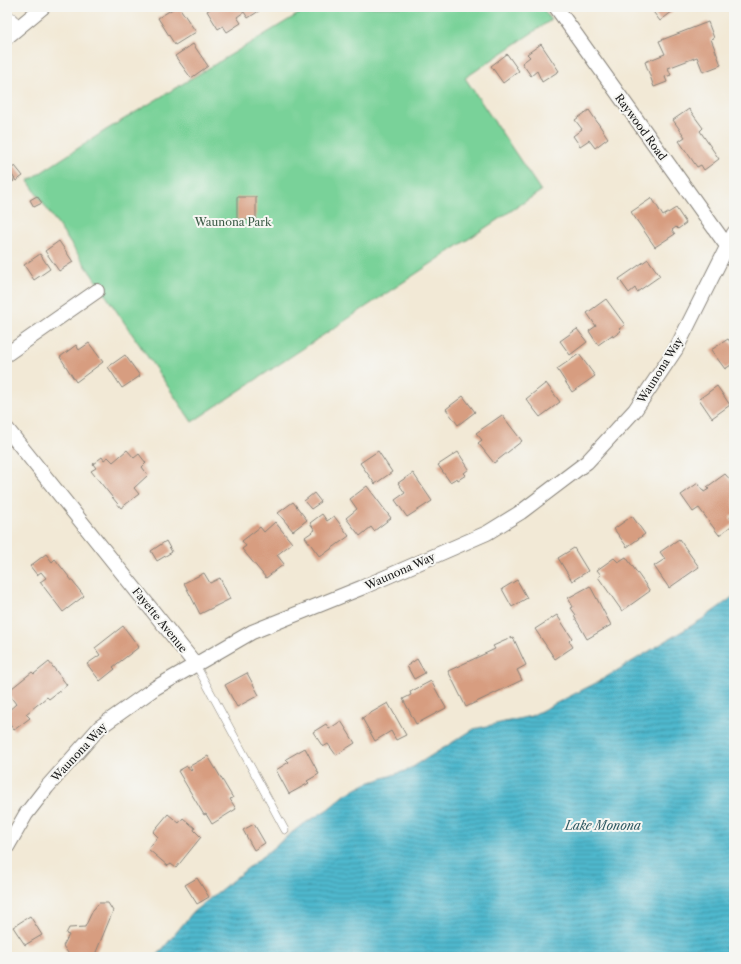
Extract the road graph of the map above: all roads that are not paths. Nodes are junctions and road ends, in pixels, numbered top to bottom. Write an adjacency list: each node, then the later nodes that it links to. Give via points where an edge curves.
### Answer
1 (35, 7): 4 (street)
2 (44, 7): 4 (street)
3 (556, 7): 6 (street, Raywood Road)
4 (8, 26)
5 (734, 233): 6 (street, Waunona Way)
6 (727, 246): 10 (street, Waunona Way, via 676,349 635,410 587,462 522,512 488,533 252,632)
7 (97, 291): 8 (street)
8 (7, 354)
9 (7, 429): 10 (street, Fayette Avenue)
10 (196, 665): 11 (lane, Fayette Avenue); 12 (street, Waunona Way, via 155,688 100,727 43,792 26,814)
11 (285, 830)
12 (7, 847)

